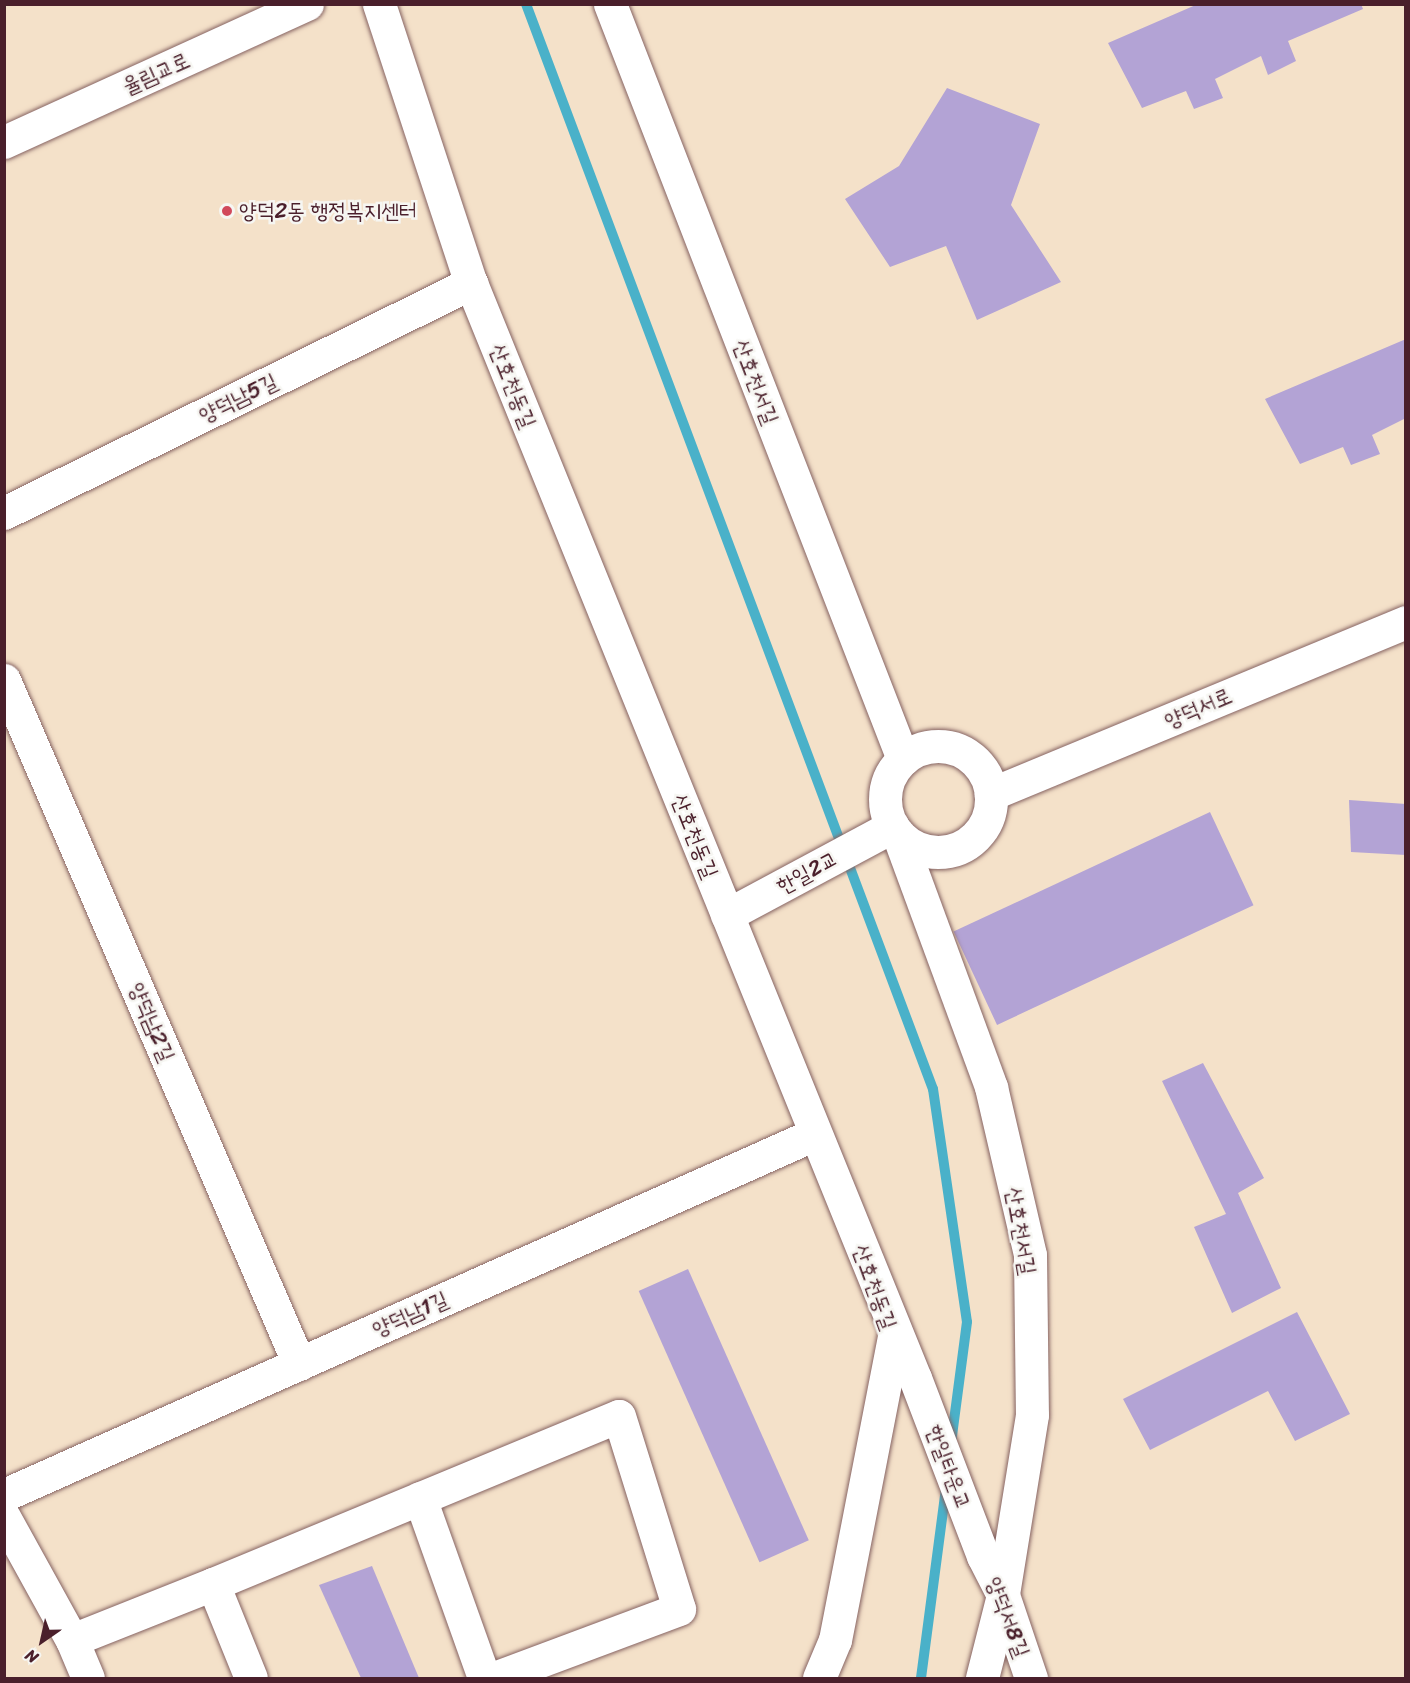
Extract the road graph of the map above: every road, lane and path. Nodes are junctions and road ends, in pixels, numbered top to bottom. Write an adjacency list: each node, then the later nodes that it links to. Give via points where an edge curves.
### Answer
1 (307, 4): 4 (street, 율림교로)
2 (379, 4): 5 (street, 산호천동길)
3 (610, 4): 9 (street, 산호천서길)
4 (4, 142)
5 (471, 283): 6 (street, 양덕남5길); 12 (street, 산호천동길)
6 (4, 513)
7 (1406, 622): 10 (street, 양덕서로)
8 (4, 680): 15 (street, 양덕남2길)
9 (903, 759): 10 (street, via 933,746 957,750 978,764); 11 (street, via 886,787)
10 (991, 794): 11 (street, via 983,826 958,848 926,850)
11 (887, 833): 12 (street, 한일2교); 21 (street, 산호천서길, via 991,1087 1030,1256 1032,1415)
12 (735, 910): 13 (street, 산호천동길)
13 (815, 1134): 14 (street, 산호천동길); 15 (street, 양덕남1길)
14 (896, 1331): 19 (street, 한일타운교); 27 (street, 산호천동길, via 836,1640)
15 (299, 1364): 16 (street, 양덕남1길)
16 (4, 1495)
17 (420, 1498): 20 (street); 25 (street); 26 (street, via 619,1416 679,1609)
18 (4, 1517): 22 (street)
19 (983, 1556): 21 (street, 양덕서8길)
20 (213, 1584): 22 (street); 24 (street)
21 (1003, 1595): 28 (street, 산호천서길); 29 (street, 양덕서8길)
22 (72, 1640): 23 (street)
23 (88, 1678)
24 (251, 1678)
25 (484, 1678)
26 (494, 1678)
27 (819, 1678)
28 (982, 1678)
29 (1030, 1678)

